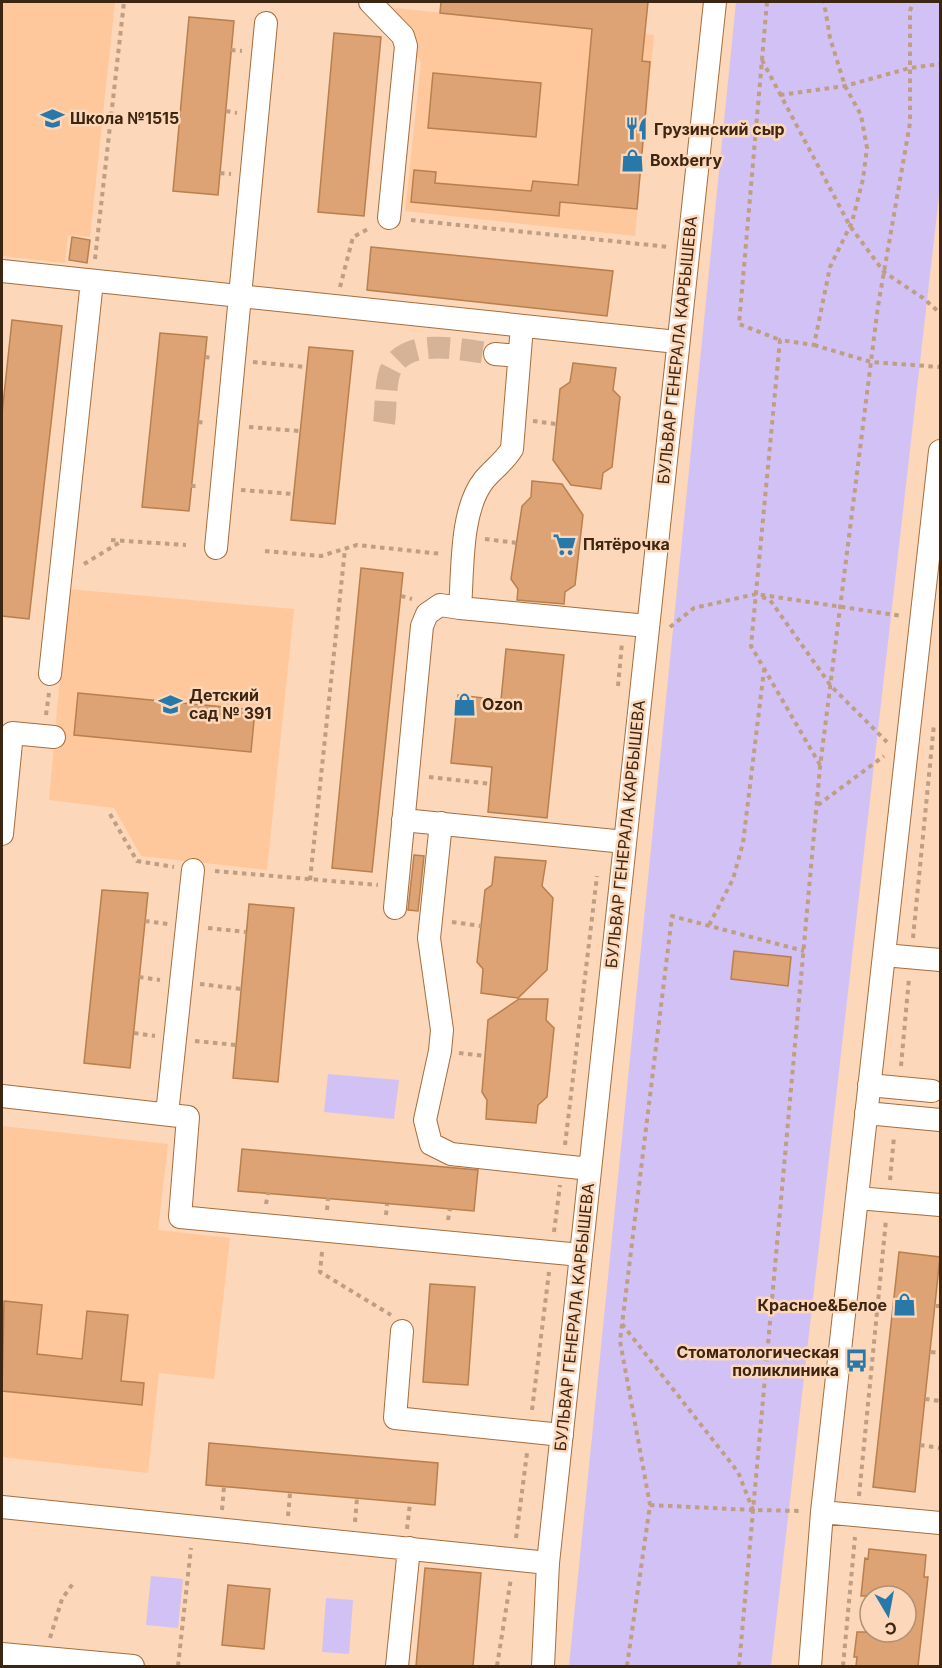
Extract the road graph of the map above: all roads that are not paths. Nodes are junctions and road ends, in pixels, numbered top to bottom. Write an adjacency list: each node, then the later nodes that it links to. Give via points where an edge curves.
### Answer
1 (370, 2): 4 (street, via 403,36 406,46)
2 (715, 2): 9 (street, БУЛЬВАР ГЕНЕРАЛА КАРБЫШЕВА)
3 (266, 23): 7 (street)
4 (389, 218)
5 (2, 271): 6 (street)
6 (92, 281): 7 (street); 17 (street)
7 (237, 296): 8 (street); 13 (street)
8 (522, 326): 9 (street); 11 (street)
9 (677, 342): 16 (street, БУЛЬВАР ГЕНЕРАЛА КАРБЫШЕВА)
10 (495, 354): 11 (street)
11 (519, 356): 14 (street, via 512,449 484,480 469,509)
12 (940, 451): 15 (street)
13 (216, 548)
14 (459, 608): 16 (street); 19 (street, via 440,606 428,614 422,626 407,775)
15 (928, 610): 25 (street, via 900,754)
16 (646, 636): 21 (street, БУЛЬВАР ГЕНЕРАЛА КАРБЫШЕВА)
17 (50, 674)
18 (49, 737): 20 (street, via 12,733)
19 (421, 821): 21 (street); 22 (street); 24 (street, via 397,881); 33 (street, via 431,919 429,938 442,1030 425,1120 431,1144 451,1154)
20 (2, 834)
21 (625, 842): 33 (street, БУЛЬВАР ГЕНЕРАЛА КАРБЫШЕВА)
22 (418, 856)
23 (193, 870): 31 (street)
24 (395, 908)
25 (884, 955): 26 (street); 27 (street)
26 (940, 960)
27 (869, 1085): 28 (street); 30 (street)
28 (932, 1091)
29 (2, 1096): 31 (street)
30 (866, 1113): 32 (street); 34 (street)
31 (167, 1114): 36 (street, via 188,1117 180,1217)
32 (940, 1120)
33 (590, 1169): 36 (street, БУЛЬВАР ГЕНЕРАЛА КАРБЫШЕВА)
34 (857, 1198): 35 (street); 40 (street)
35 (940, 1205)
36 (581, 1254): 38 (street, БУЛЬВАР ГЕНЕРАЛА КАРБЫШЕВА)
37 (402, 1330): 38 (street, via 395,1418)
38 (562, 1435): 43 (street, БУЛЬВАР ГЕНЕРАЛА КАРБЫШЕВА)
39 (2, 1507): 42 (street)
40 (822, 1512): 41 (street); 48 (street)
41 (940, 1523)
42 (409, 1548): 43 (street); 46 (street)
43 (548, 1563): 47 (street, БУЛЬВАР ГЕНЕРАЛА КАРБЫШЕВА)
44 (2, 1654): 45 (street)
45 (133, 1666)
46 (397, 1666)
47 (543, 1666)
48 (810, 1666)

